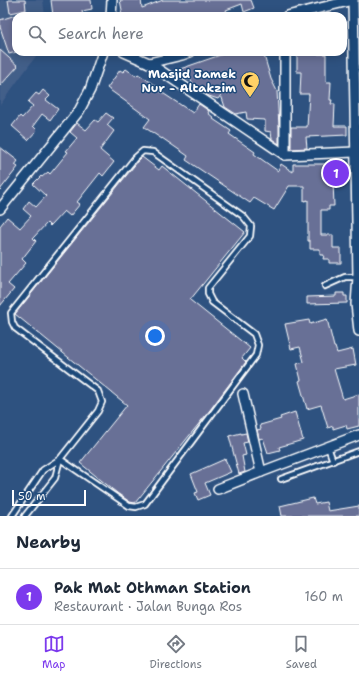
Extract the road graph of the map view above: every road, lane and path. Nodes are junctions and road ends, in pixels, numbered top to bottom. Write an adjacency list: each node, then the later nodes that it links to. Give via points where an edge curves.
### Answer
1 (112, 0): 3 (street)
2 (353, 0): 4 (street); 10 (street)
3 (111, 12)
4 (304, 12)
5 (102, 56): 12 (street, via 90,90 79,111)
6 (133, 56): 9 (street)
7 (178, 56): 9 (street)
8 (285, 56): 11 (street)
9 (149, 63): 11 (street)
10 (355, 152): 11 (street); 13 (street)
11 (284, 155)
12 (2, 203)
13 (358, 276): 14 (lane, via 345,277); 15 (street, via 356,304)
14 (325, 286)
15 (359, 331)
16 (243, 394): 22 (street)
17 (359, 435): 18 (street)
18 (328, 447): 21 (lane); 22 (street)
19 (359, 451): 21 (lane)
20 (60, 459): 20 (lane, via 98,411 102,402 98,391 15,328 11,313 135,158 143,151 153,152 243,216 251,226 250,236 208,288 208,294 212,302 254,334 258,345 256,355 145,504 129,506); 25 (lane, via 43,470); 26 (lane, via 55,478)
21 (333, 460): 23 (lane)
22 (261, 472): 24 (street)
23 (281, 479)
24 (218, 489)
25 (12, 516)
26 (25, 516)

